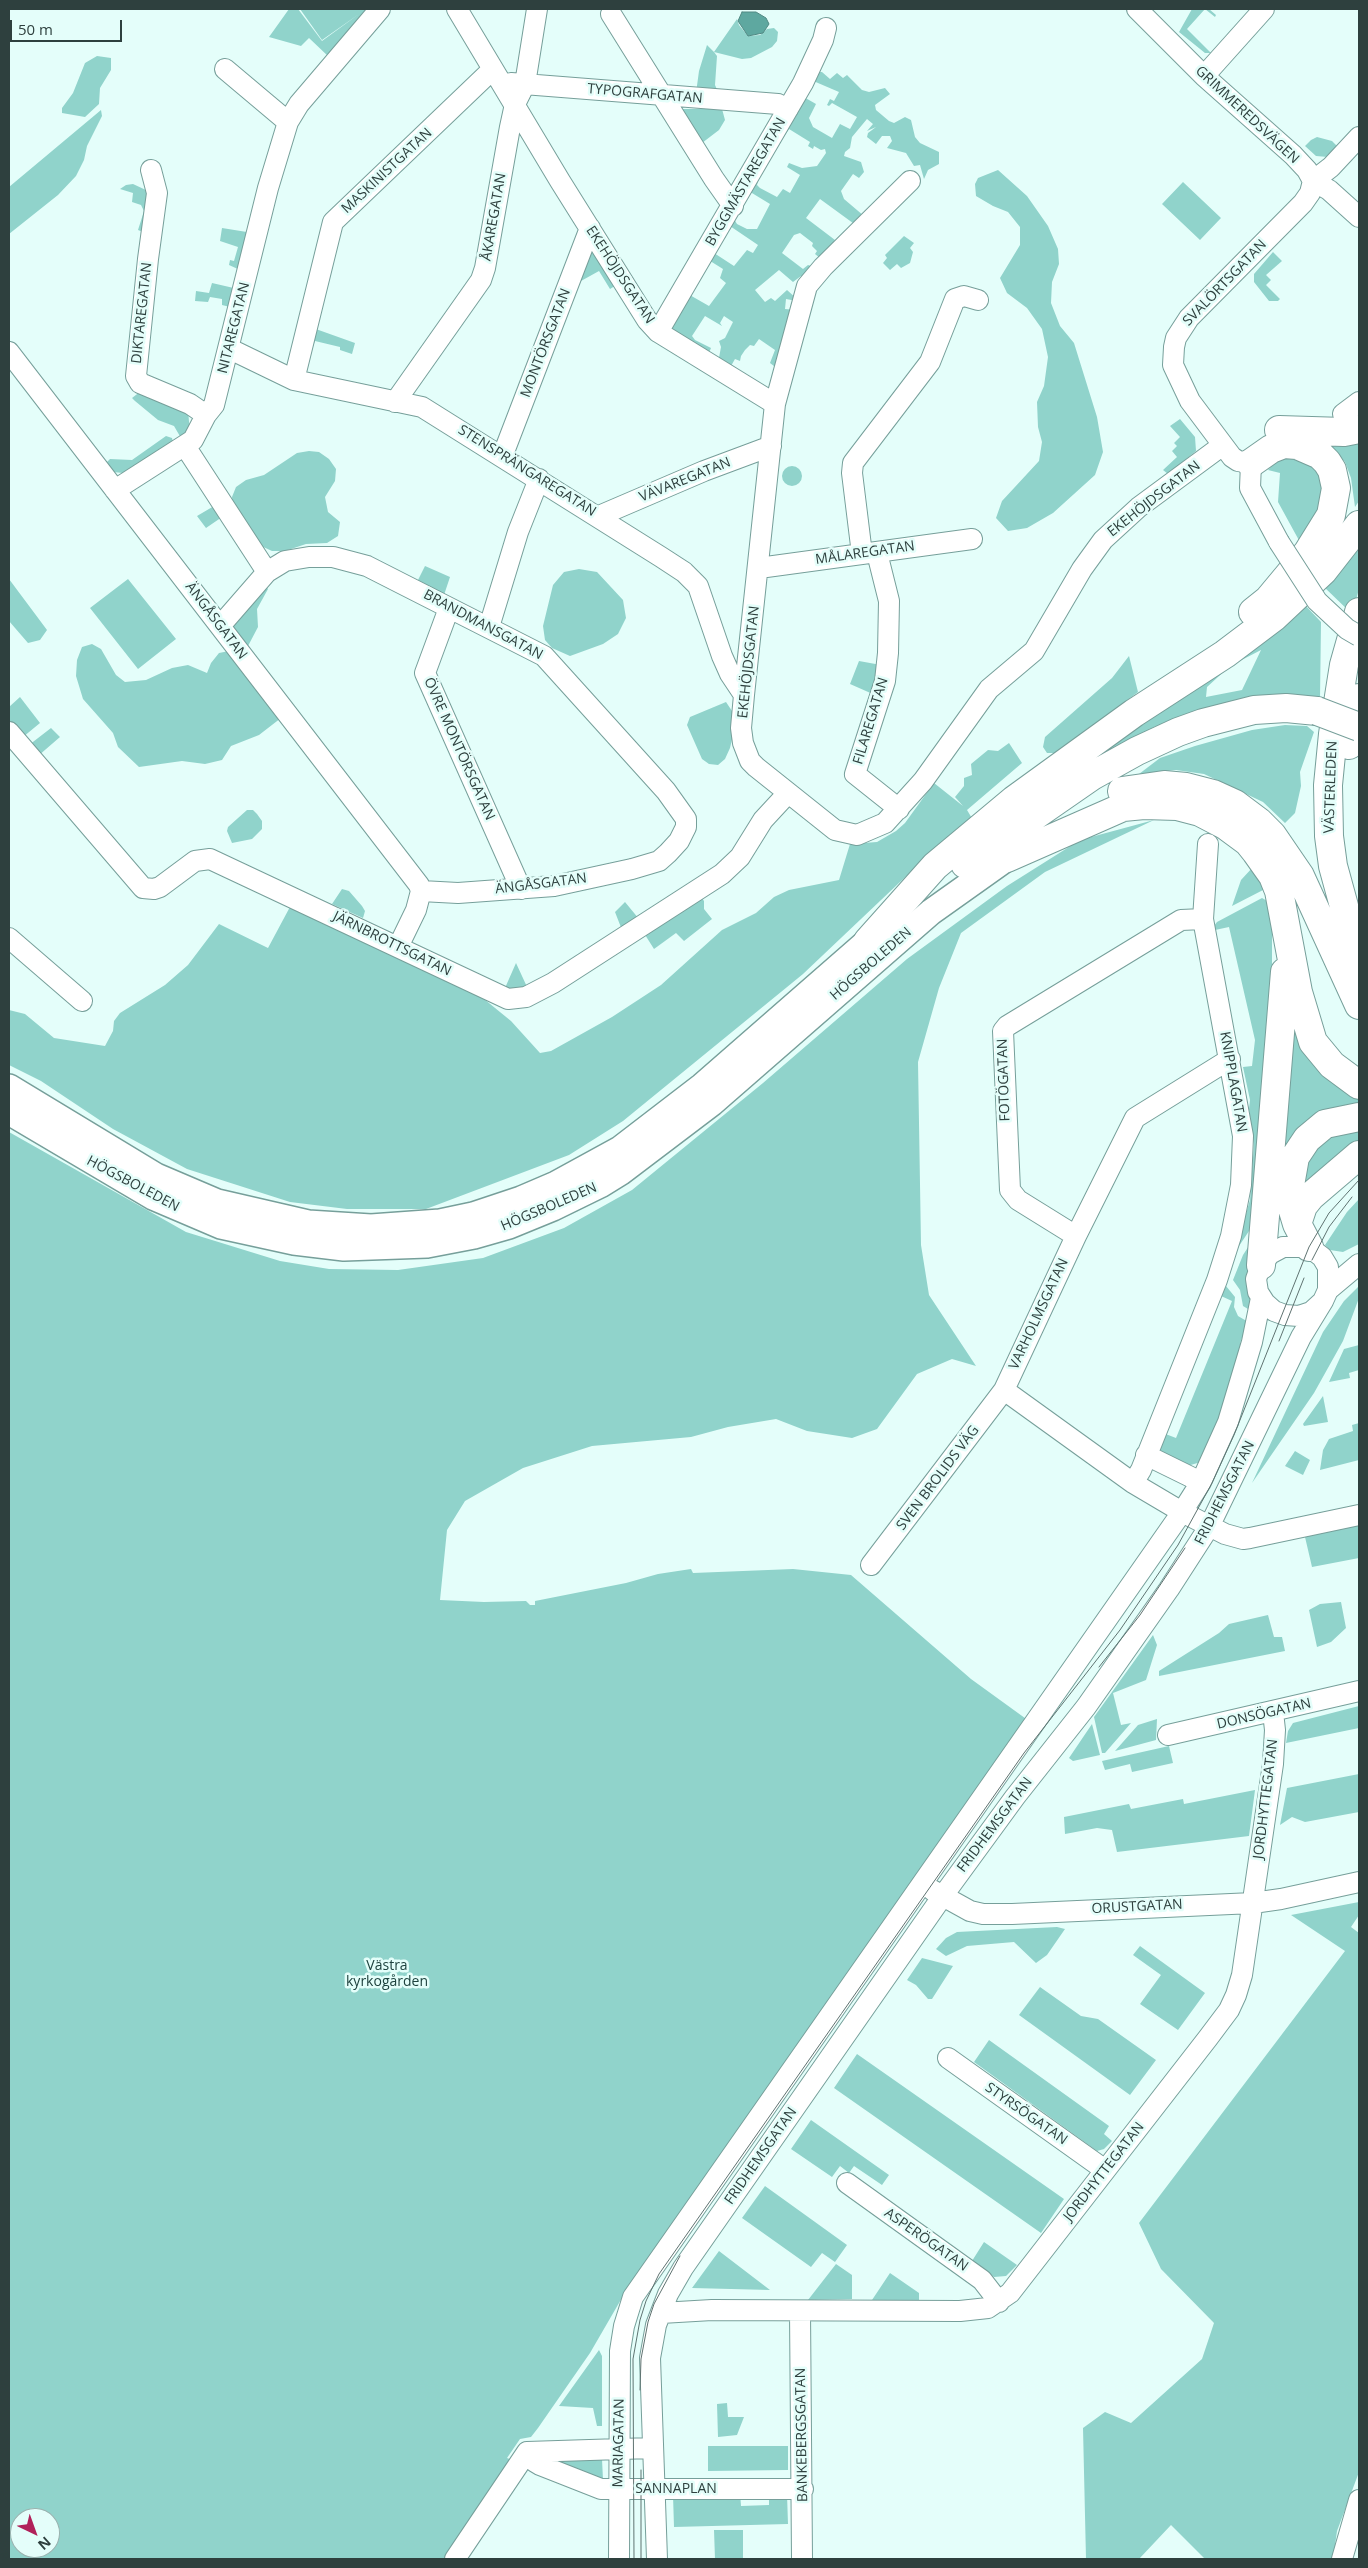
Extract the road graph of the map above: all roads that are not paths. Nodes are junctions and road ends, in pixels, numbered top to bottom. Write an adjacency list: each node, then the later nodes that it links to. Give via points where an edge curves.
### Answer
1 (380, 9): 15 (street, NITAREGATAN, via 298,104)
2 (457, 9): 9 (street, EKEHÖJDSGATAN)
3 (537, 9): 11 (street, ÅKAREGATAN)
4 (1137, 9): 10 (street, GRIMMEREDSVÄGEN)
5 (1264, 9): 10 (street)
6 (611, 14): 12 (street)
7 (826, 28): 14 (street, BYGGMÄSTAREGATAN, via 815,58)
8 (225, 69): 15 (street)
9 (498, 76): 11 (street, TYPOGRAFGATAN); 13 (street, EKEHÖJDSGATAN); 27 (street, MASKINISTGATAN, via 333,222)
10 (1204, 76): 19 (street, GRIMMEREDSVÄGEN, via 1293,155)
11 (525, 84): 12 (street, TYPOGRAFGATAN); 13 (street, ÅKAREGATAN)
12 (660, 94): 14 (street, TYPOGRAFGATAN, via 778,104); 20 (street)
13 (515, 104): 22 (street, EKEHÖJDSGATAN); 28 (street, ÅKAREGATAN, via 481,280)
14 (788, 108): 20 (street, BYGGMÄSTAREGATAN)
15 (288, 122): 25 (street, NITAREGATAN, via 268,188)
16 (1359, 136): 19 (street, SVALÖRTSGATAN)
17 (151, 170): 30 (street, DIKTAREGATAN, via 157,193 136,376 140,383 190,404)
18 (910, 181): 29 (street, via 809,283)
19 (1313, 181): 21 (street, GRIMMEREDSVÄGEN, via 1329,190); 32 (street, SVALÖRTSGATAN, via 1303,203 1189,318 1176,338 1172,356 1177,376)
20 (733, 206): 24 (street, BYGGMÄSTAREGATAN)
21 (1359, 217)
22 (590, 228): 24 (street, EKEHÖJDSGATAN); 35 (street, MONTÖRSGATAN)
23 (978, 300): 42 (street, via 964,296 955,299 930,362 854,463 852,473)
24 (658, 332): 29 (street, EKEHÖJDSGATAN)
25 (230, 349): 27 (street, STENSPRÄNGAREGATAN); 30 (street, NITAREGATAN, via 217,400)
26 (9, 352): 38 (street, ÄNGÅSGATAN)
27 (294, 380): 28 (street, STENSPRÄNGAREGATAN)
28 (395, 402): 35 (street, STENSPRÄNGAREGATAN, via 412,404 433,413)
29 (775, 404): 34 (street, EKEHÖJDSGATAN)
30 (206, 415): 33 (street, NITAREGATAN, via 193,440)
31 (1354, 415): 36 (highway, via 1344,432 1286,429 1265,435 1256,445)
32 (1223, 445): 36 (street, SVALÖRTSGATAN, via 1238,461); 56 (street, EKEHÖJDSGATAN, via 1139,507 1102,540 1034,651 989,689)
33 (185, 446): 38 (street, NITAREGATAN); 44 (street)
34 (771, 446): 39 (street, VÄVAREGATAN); 43 (street, EKEHÖJDSGATAN)
35 (502, 457): 37 (street, STENSPRÄNGAREGATAN)
36 (1250, 463): 49 (street, bridge, via 1250,488 1279,542 1317,601); 52 (highway, via 1284,444 1297,444 1320,455 1335,479 1336,499 1331,514 1308,552 1268,600)
37 (539, 480): 39 (street, STENSPRÄNGAREGATAN); 48 (street, via 518,532)
38 (115, 490): 47 (street, ÄNGÅSGATAN)
39 (599, 516): 50 (street, STENSPRÄNGAREGATAN, via 692,579 702,596 730,674)
40 (1359, 525): 52 (highway, via 1323,571 1274,617 1225,654)
41 (972, 539): 42 (street, MÅLAREGATAN)
42 (869, 554): 43 (street, MÅLAREGATAN); 56 (street, FILAREGATAN, via 889,601 888,653 885,681 855,774)
43 (758, 568): 50 (street, EKEHÖJDSGATAN)
44 (268, 572): 45 (street, BRANDMANSGATAN, via 286,561 333,557 367,566); 47 (street, BRANDMANSGATAN)
45 (449, 608): 48 (street, BRANDMANSGATAN); 60 (street, ÖVRE MONTÖRSGATAN, via 425,673)
46 (1359, 612): 68 (highway, VÄSTERLEDEN, via 1344,665 1328,785 1333,866)
47 (220, 626): 62 (street, ÄNGÅSGATAN)
48 (489, 627): 59 (street, BRANDMANSGATAN, via 550,662 678,804 686,819 686,827 674,847)
49 (1359, 636)
50 (744, 694): 55 (street, EKEHÖJDSGATAN, via 742,734 750,761)
51 (1359, 698): 61 (highway, VÄSTERLEDEN, via 1348,750 1345,797 1347,842)
52 (1134, 713): 65 (highway, via 1014,800 935,866)
53 (1359, 727): 65 (highway, bridge, via 1317,711 1286,708 1254,710 1203,723 1137,751 1092,776 986,847)
54 (12, 744): 67 (street, JÄRNBROTTSGATAN, via 143,888 160,887 195,861 210,859)
55 (788, 793): 56 (street, EKEHÖJDSGATAN, via 830,826 851,834 866,833 880,826); 67 (street, JÄRNBROTTSGATAN, via 763,820 730,867 531,995 508,999)
56 (899, 809)
57 (1208, 844): 63 (street, KNIPPLAGATAN)
58 (1007, 858): 66 (highway, via 1123,808 1160,805 1188,808 1214,818 1237,833 1266,864 1279,891); 70 (highway, via 1047,826 1120,792 1164,785 1213,794 1235,804 1259,822 1300,876); 74 (main road, HÖGSBOLEDEN, via 931,912 712,1103 621,1172 554,1208 474,1236 427,1245 344,1248 294,1242 221,1226 153,1197)
59 (659, 861): 60 (street, ÄNGÅSGATAN, via 572,883)
60 (521, 889): 62 (street, ÄNGÅSGATAN, via 458,893)
61 (1358, 890)
62 (421, 891): 67 (street, via 416,910)
63 (1203, 919): 71 (street, KNIPPLAGATAN); 77 (street, FOTÖGATAN, via 1181,920 1003,1031 1010,1190 1018,1200)
64 (9, 938): 69 (street)
65 (868, 941): 73 (main road, HÖGSBOLEDEN, via 702,1086 620,1149 522,1199 440,1222 371,1227 308,1224 217,1202 156,1176)
66 (1287, 941): 72 (highway, via 1298,992 1314,1042 1332,1065); 81 (highway)
67 (398, 947)
68 (1359, 962)
69 (82, 1001)
70 (1359, 1005)
71 (1230, 1059): 77 (street, VARHOLMSGATAN, via 1134,1118); 85 (street, KNIPPLAGATAN, via 1243,1136 1241,1185 1231,1236 1189,1355)
72 (1359, 1085)
73 (9, 1087)
74 (9, 1112)
75 (1359, 1117): 78 (highway, via 1326,1124 1303,1144 1291,1165 1289,1191)
76 (1359, 1155): 78 (highway, via 1303,1206)
77 (1076, 1236): 84 (street, VARHOLMSGATAN)
78 (1310, 1244): 79 (street, via 1342,1260); 81 (street, via 1283,1247 1270,1254); 82 (street, via 1330,1276)
79 (1359, 1252)
80 (1359, 1264): 82 (street)
81 (1261, 1265): 83 (street, FRIDHEMSGATAN, via 1256,1279)
82 (1326, 1295): 83 (street, via 1311,1312 1294,1316 1274,1311); 90 (street, FRIDHEMSGATAN, via 1301,1337)
83 (1261, 1298): 86 (street, FRIDHEMSGATAN, via 1240,1388 1218,1448)
84 (1004, 1390): 87 (street); 91 (street, SVEN BROLIDS VÄG)
85 (1146, 1455): 86 (street); 87 (street, KNIPPLAGATAN)
86 (1201, 1482): 88 (street, FRIDHEMSGATAN)
87 (1133, 1483): 88 (street)
88 (1182, 1512): 90 (street); 96 (street, FRIDHEMSGATAN)
89 (1359, 1515): 90 (street, via 1243,1538)
90 (1209, 1527): 97 (street, FRIDHEMSGATAN, via 1086,1707)
91 (871, 1565)
92 (1359, 1691): 93 (street, DONSÖGATAN)
93 (1273, 1712): 94 (street, DONSÖGATAN); 98 (street, JORDHYTTEGATAN, via 1273,1764)
94 (1168, 1735)
95 (1359, 1882): 98 (street, ORUSTGATAN)
96 (921, 1883): 97 (street, ORUSTGATAN); 105 (street, FRIDHEMSGATAN, via 650,2270 633,2297)
97 (942, 1897): 98 (street, ORUSTGATAN, via 963,1909 983,1914); 104 (street, FRIDHEMSGATAN, via 683,2268)
98 (1253, 1903): 100 (street, JORDHYTTEGATAN, via 1242,1975 1229,2010)
99 (948, 2058): 100 (street, STYRSÖGATAN)
100 (1105, 2170): 102 (street, JORDHYTTEGATAN, via 1010,2293)
101 (847, 2183): 102 (street, ASPERÖGATAN, via 982,2280)
102 (999, 2302): 103 (street, JORDHYTTEGATAN, via 988,2308 960,2311)
103 (800, 2311): 104 (street, JORDHYTTEGATAN); 111 (street, BANKEBERGSGATAN)
104 (661, 2313): 107 (street, FRIDHEMSGATAN, via 652,2341)
105 (624, 2326): 106 (street, MARIAGATAN, via 620,2351)
106 (619, 2447): 107 (street); 108 (street); 110 (street, MARIAGATAN)
107 (652, 2448): 109 (street)
108 (532, 2452): 110 (street, SANNAPLAN, via 535,2462 601,2489); 113 (street)
109 (655, 2488): 110 (street, SANNAPLAN); 111 (street, SANNAPLAN); 115 (street)
110 (618, 2489): 114 (street, MARIAGATAN)
111 (803, 2490): 116 (street, BANKEBERGSGATAN)
112 (1359, 2500): 117 (street)
113 (455, 2559)
114 (619, 2559)
115 (657, 2559)
116 (802, 2559)
117 (1342, 2559)

